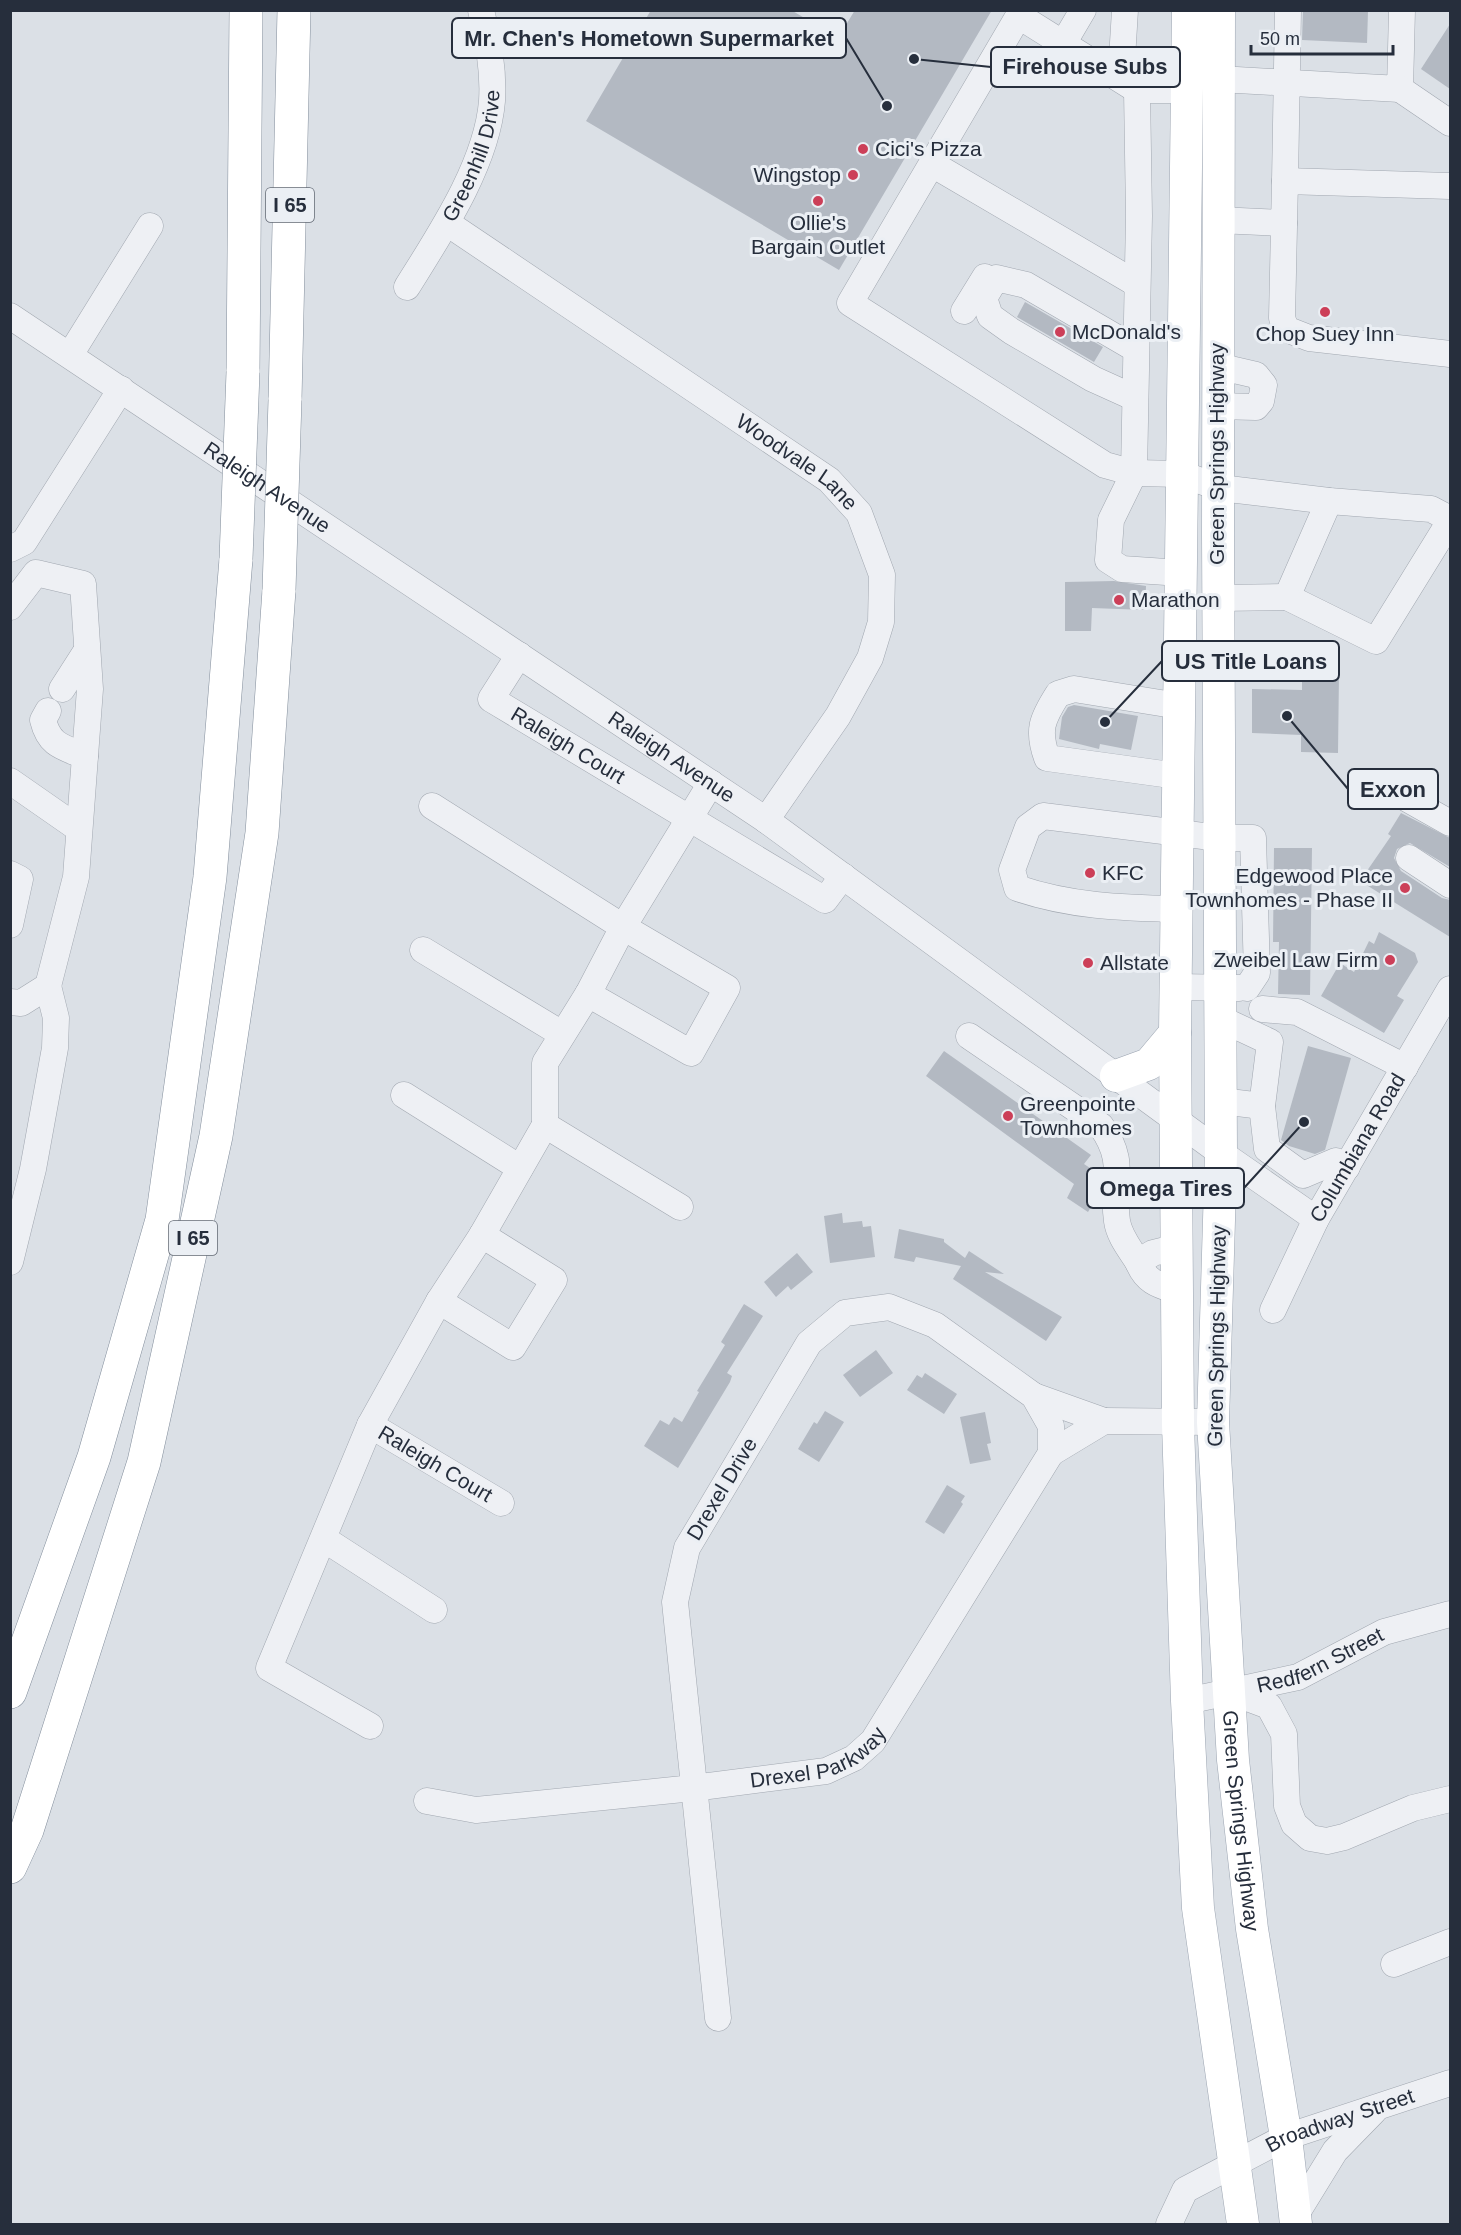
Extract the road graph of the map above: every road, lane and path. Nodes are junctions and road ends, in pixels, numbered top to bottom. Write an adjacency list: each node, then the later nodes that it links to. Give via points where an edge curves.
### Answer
1 (246, 10): 115 (highway, I 65, bridge, via 243,372 236,559 210,877 162,1220 94,1457)
2 (294, 10): 121 (highway, I 65, bridge, via 279,590 262,833 216,1136 144,1462 27,1830)
3 (481, 10): 22 (street, Greenhill Drive, via 490,48 492,102 476,164)
4 (1083, 10): 11 (street)
5 (1125, 10): 15 (street, via 1122,59)
6 (1188, 10): 16 (main road, Green Springs Highway)
7 (1219, 10): 12 (main road, Green Springs Highway)
8 (1288, 10): 13 (street)
9 (1402, 10): 14 (street)
10 (1021, 13): 11 (street); 18 (street)
11 (1064, 44): 15 (street)
12 (1219, 79): 13 (street); 21 (main road, Green Springs Highway)
13 (1288, 83): 14 (street); 19 (street)
14 (1400, 89): 17 (street)
15 (1137, 90): 16 (street); 26 (street)
16 (1187, 90): 38 (main road, Green Springs Highway)
17 (1450, 123)
18 (932, 164): 26 (street); 37 (street, via 850,303 1105,465)
19 (1286, 180): 20 (street); 23 (street)
20 (1450, 186)
21 (1218, 220): 23 (street); 33 (main road, Green Springs Highway)
22 (447, 223): 27 (street, Greenhill Drive); 59 (street, Woodvale Lane, via 829,480 859,513 882,575 881,622 870,658 838,716)
23 (1284, 223): 31 (street, via 1282,318 1286,330 1309,338)
24 (150, 226): 32 (street)
25 (1003, 272): 28 (street); 30 (street); 35 (street, via 984,298 990,316 1093,379)
26 (1137, 284): 30 (street)
27 (407, 287)
28 (964, 311)
29 (10, 316): 32 (street, Raleigh Avenue)
30 (1134, 348): 35 (street)
31 (1450, 354)
32 (70, 355): 34 (street, Raleigh Avenue)
33 (1217, 366): 36 (main road, Green Springs Highway); 36 (street, via 1257,375 1264,385 1256,406)
34 (121, 389): 42 (street, via 24,542); 48 (street, Raleigh Avenue)
35 (1135, 398): 37 (street)
36 (1217, 406): 39 (main road, Green Springs Highway)
37 (1134, 473): 38 (street); 43 (street, via 1111,520 1108,560 1122,569)
38 (1182, 474): 39 (street); 43 (main road, Green Springs Highway)
39 (1220, 488): 40 (street); 45 (main road, Green Springs Highway)
40 (1329, 501): 41 (street, via 1431,509); 44 (street)
41 (1450, 520): 44 (street, via 1376,641)
42 (10, 549)
43 (1181, 573): 50 (main road, Green Springs Highway)
44 (1287, 597): 45 (street)
45 (1218, 598): 63 (main road, Green Springs Highway)
46 (10, 607): 47 (street, via 36,573 82,584)
47 (87, 650): 49 (street); 52 (street, via 90,689)
48 (519, 655): 55 (street, Raleigh Avenue); 58 (street, Raleigh Court, via 491,699)
49 (62, 689)
50 (1179, 706): 53 (main road, Green Springs Highway); 53 (street, via 1074,689 1058,694 1044,717 1040,739 1047,758)
51 (48, 711): 52 (street, via 43,720 46,736 60,747)
52 (85, 756): 61 (street)
53 (1179, 776): 62 (main road, Green Springs Highway)
54 (10, 781): 61 (street)
55 (711, 783): 58 (street); 59 (street, Raleigh Avenue)
56 (1388, 788): 60 (street)
57 (432, 806): 70 (street)
58 (690, 819): 66 (street, Raleigh Court, via 825,900); 70 (street)
59 (766, 820): 66 (street, Raleigh Avenue)
60 (1450, 823)
61 (79, 829): 72 (street, via 76,877)
62 (1178, 832): 63 (street); 68 (main road, Green Springs Highway); 68 (street, via 1043,816 1028,827 1012,870 1017,888 1053,900 1108,908)
63 (1220, 838): 76 (main road, Green Springs Highway); 76 (street, via 1253,838 1257,973)
64 (1409, 858): 67 (street)
65 (10, 874): 69 (street, via 20,879)
66 (843, 876): 84 (street, Raleigh Avenue)
67 (1450, 885)
68 (1177, 909): 73 (main road, Green Springs Highway)
69 (10, 925)
70 (623, 927): 75 (street); 75 (street, via 727,988 691,1053)
71 (423, 950): 80 (street)
72 (48, 986): 77 (street, via 21,1003); 99 (street, via 56,1018 55,1048 33,1168)
73 (1176, 987): 76 (street); 79 (main road, Green Springs Highway)
74 (1450, 989): 83 (street, Columbiana Road)
75 (588, 994): 80 (street)
76 (1229, 999): 78 (street); 81 (street); 86 (main road, Green Springs Highway)
77 (10, 1002)
78 (1262, 1009): 81 (street); 83 (street, via 1297,1012)
79 (1175, 1033): 84 (main road, via 1149,1064); 88 (main road, Green Springs Highway)
80 (562, 1034): 89 (street, via 545,1063)
81 (1254, 1034): 87 (street, via 1270,1042)
82 (969, 1036): 100 (street, via 1101,1126 1112,1141 1118,1163 1120,1234)
83 (1405, 1067): 92 (street, Columbiana Road)
84 (1116, 1076): 88 (street, Raleigh Avenue)
85 (404, 1095): 93 (street)
86 (1221, 1101): 87 (street); 90 (main road, Green Springs Highway)
87 (1262, 1106): 91 (street, via 1267,1149)
88 (1176, 1120): 90 (street, Raleigh Avenue); 98 (main road, Green Springs Highway)
89 (545, 1125): 93 (street, Raleigh Court); 95 (street)
90 (1221, 1153): 94 (street, Raleigh Avenue); 106 (main road, Green Springs Highway)
91 (1282, 1161): 92 (street, via 1303,1175 1336,1161); 94 (street)
92 (1347, 1167): 96 (street, Columbiana Road)
93 (520, 1168): 97 (street, Raleigh Court)
94 (1265, 1184): 96 (street, Raleigh Avenue)
95 (680, 1207)
96 (1317, 1220): 103 (street, Columbiana Road)
97 (482, 1235): 102 (street, Raleigh Court); 102 (street, via 554,1280 513,1347)
98 (1177, 1247): 100 (street, via 1153,1253); 101 (main road, Green Springs Highway)
99 (10, 1262)
100 (1138, 1262): 101 (street, via 1143,1275 1153,1283)
101 (1177, 1291): 107 (main road, Green Springs Highway)
102 (439, 1301): 108 (street, Raleigh Court)
103 (1273, 1310)
104 (1034, 1396): 105 (street, Drexel Drive); 109 (street, Drexel Drive, via 1051,1426); 118 (street, Drexel Drive, via 935,1325 890,1307 845,1313 809,1343 687,1548 675,1602)
105 (1104, 1421): 107 (street); 109 (street, Drexel Parkway)
106 (1213, 1422): 107 (street); 114 (main road, Green Springs Highway)
107 (1178, 1424): 116 (main road, Green Springs Highway)
108 (370, 1425): 110 (street, Raleigh Court); 111 (street, Raleigh Court)
109 (1051, 1453): 118 (street, Drexel Parkway, via 873,1741 854,1758 826,1771)
110 (501, 1503)
111 (324, 1539): 112 (street); 117 (street, Raleigh Court, via 269,1668)
112 (434, 1610)
113 (1450, 1614): 114 (street, Redfern Street, via 1384,1632 1299,1677)
114 (1229, 1691): 116 (street, Redfern Street); 119 (street, via 1269,1706 1284,1734 1287,1806 1294,1824 1310,1838 1327,1841 1344,1837 1413,1808); 127 (main road, Green Springs Highway, via 1252,1929)
115 (10, 1692)
116 (1187, 1701): 128 (main road, Green Springs Highway, via 1198,1908)
117 (370, 1726)
118 (693, 1788): 120 (street, Drexel Parkway, via 476,1810); 124 (street, Drexel Drive)
119 (1450, 1799)
120 (427, 1801)
121 (10, 1867)
122 (1450, 1942): 123 (street)
123 (1394, 1964)
124 (718, 2018)
125 (1450, 2083): 126 (street, Broadway Street)
126 (1377, 2108): 127 (street, Broadway Street); 129 (street, via 1335,2151)
127 (1286, 2137): 128 (street, Broadway Street); 129 (main road, Green Springs Highway)
128 (1234, 2164): 130 (street, via 1185,2190); 131 (main road, Green Springs Highway)
129 (1296, 2220)
130 (1169, 2224)
131 (1243, 2224)

